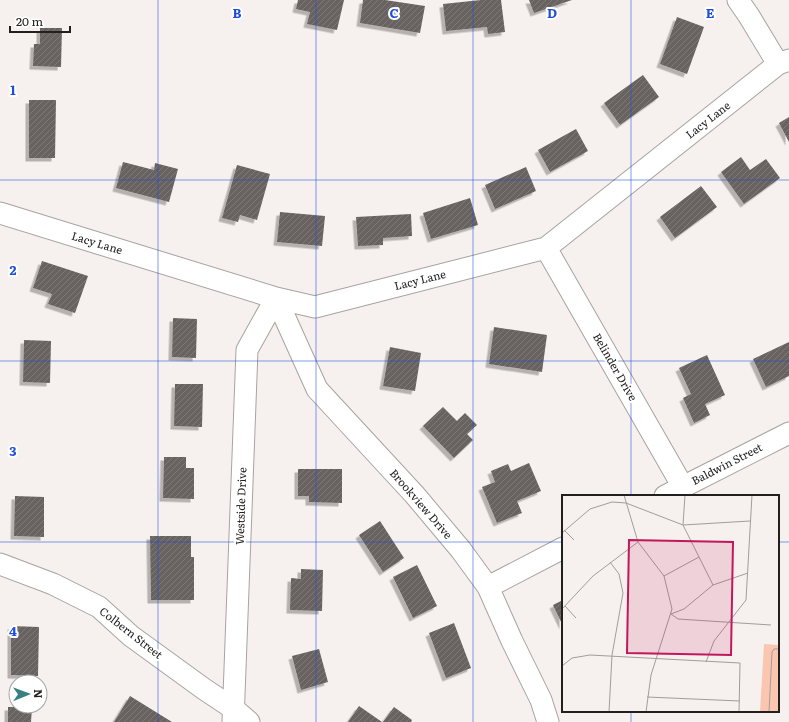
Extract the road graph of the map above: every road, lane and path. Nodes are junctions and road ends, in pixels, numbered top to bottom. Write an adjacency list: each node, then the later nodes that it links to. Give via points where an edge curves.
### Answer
1 (738, 0): 2 (street)
2 (783, 62): 4 (street, Lacy Lane)
3 (0, 213): 5 (street, Lacy Lane)
4 (546, 248): 5 (street, Lacy Lane, via 315,307); 7 (street, Belinder Drive)
5 (276, 298): 11 (street, Brookview Drive, via 317,389 414,494); 12 (street, Westside Drive, via 247,350)
6 (789, 433): 7 (street, Baldwin Street)
7 (683, 486): 8 (street, Baldwin Street)
8 (667, 495)
9 (562, 549): 11 (street)
10 (0, 564): 12 (street, Colbern Street, via 53,584 99,607 131,636)
11 (488, 587): 13 (street, Brookview Drive, via 541,700)
12 (239, 718)
13 (548, 722)

